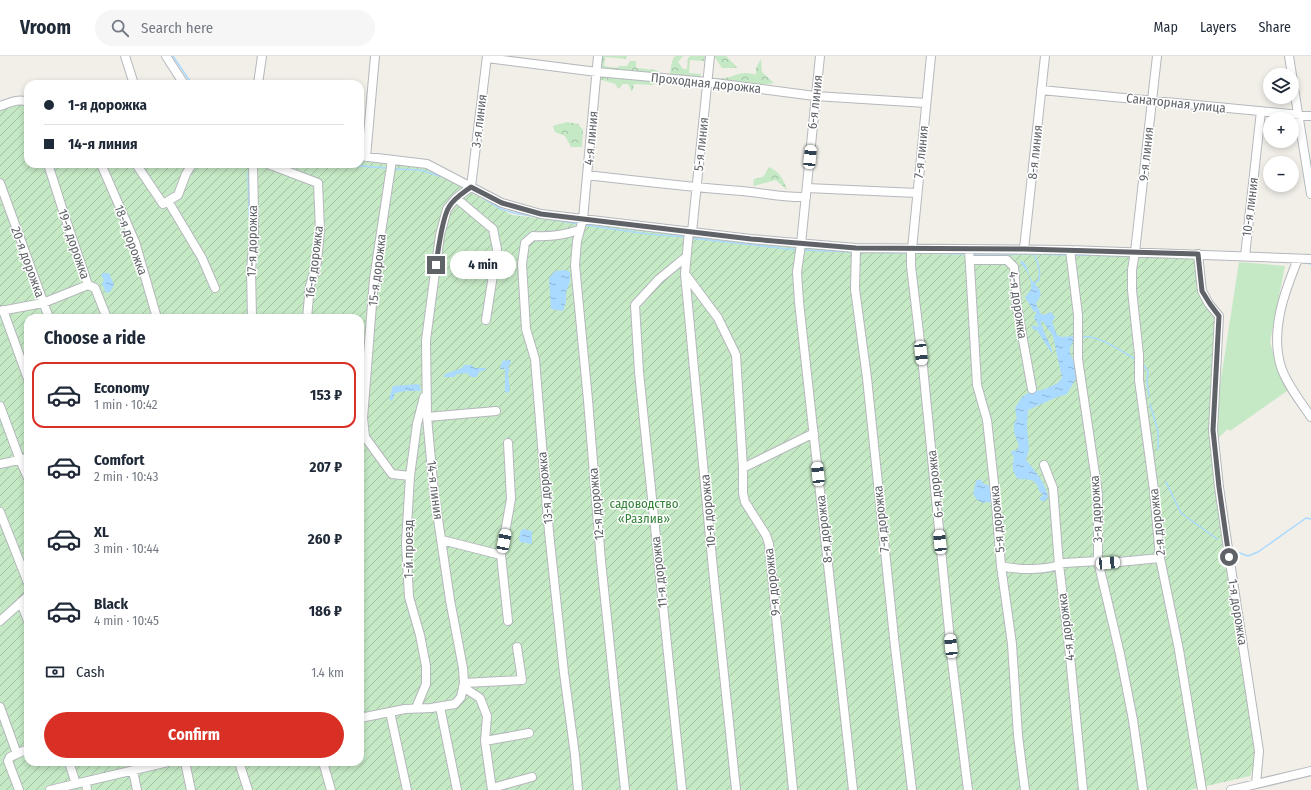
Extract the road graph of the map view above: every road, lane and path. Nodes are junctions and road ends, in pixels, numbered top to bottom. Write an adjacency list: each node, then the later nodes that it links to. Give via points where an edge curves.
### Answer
1 (126, 56): 15 (street)
2 (166, 56): 16 (street)
3 (262, 56): 17 (street)
4 (375, 56): 29 (street)
5 (598, 56): 14 (street, 4-я линия)
6 (710, 56): 18 (street, 5-я линия)
7 (820, 56): 20 (street, 6-я линия)
8 (931, 56): 23 (street, 7-я линия)
9 (1045, 56): 19 (street, 8-я линия)
10 (1156, 56): 22 (street, 9-я линия)
11 (1289, 56): 13 (street)
12 (487, 57): 14 (street, Проходная дорожка); 40 (street, 3-я линия)
13 (1291, 68)
14 (597, 72): 18 (street, Проходная дорожка); 38 (street, 4-я линия)
15 (133, 80)
16 (181, 80)
17 (259, 80)
18 (707, 82): 20 (street, Проходная дорожка); 41 (street, 5-я линия)
19 (1041, 90): 22 (street, Санаторная улица); 55 (street, 8-я линия)
20 (815, 96): 23 (street, Проходная дорожка); 42 (street, 6-я линия)
21 (24, 100): 24 (street)
22 (1152, 100): 25 (street, Санаторная улица); 57 (street, 9-я линия)
23 (926, 104): 43 (street, 7-я линия)
24 (0, 106)
25 (1261, 111): 26 (street, Санаторная улица); 59 (street, 10-я линия)
26 (1270, 112)
27 (1299, 115): 28 (street, Санаторная улица); 44 (street)
28 (1311, 116)
29 (364, 149)
30 (364, 157): 31 (street)
31 (392, 160): 40 (street, via 427,164); 78 (street, 15-я дорожка, via 374,279)
32 (49, 168): 65 (street, 19-я дорожка)
33 (103, 168): 71 (street, 18-я дорожка, via 135,242)
34 (139, 168): 47 (street, via 163,204)
35 (190, 168): 47 (street, via 178,195)
36 (252, 168): 72 (street, 17-я дорожка)
37 (279, 168): 73 (street, 16-я дорожка, via 318,182 320,230)
38 (587, 175): 41 (street); 48 (street, 4-я линия)
39 (0, 183): 67 (street, 20-я дорожка)
40 (471, 187): 46 (street, 14-я линия); 48 (street, via 502,203 541,214)
41 (696, 187): 45 (street, via 788,198); 50 (street, 5-я линия)
42 (807, 188): 43 (street); 45 (street, 6-я линия)
43 (917, 193): 53 (street, 7-я линия)
44 (1311, 194)
45 (806, 197): 51 (street, 6-я линия)
46 (456, 198): 74 (street, via 493,229 497,249); 76 (street, 14-я линия, via 448,209 440,235 433,280 426,340)
47 (168, 201): 66 (street, via 202,258)
48 (583, 220): 49 (street, 12-я дорожка); 50 (street)
49 (579, 230): 135 (street, 13-я дорожка, via 548,237 533,236 525,243 522,264 526,329 535,359 549,532); 136 (street, 12-я дорожка, via 575,265 601,561)
50 (690, 232): 51 (street); 60 (street, 10-я дорожка)
51 (801, 244): 52 (street); 84 (street, 8-я дорожка, via 797,272 799,302)
52 (856, 248): 53 (street); 141 (street, 7-я дорожка, via 855,289)
53 (912, 249): 54 (street); 142 (street, 6-я дорожка, via 911,266)
54 (969, 249): 55 (street); 63 (street, 5-я дорожка)
55 (1024, 249): 56 (street)
56 (1070, 250): 57 (street); 95 (street, 3-я дорожка, via 1078,315 1078,359 1098,494)
57 (1135, 252): 58 (street); 94 (street, 2-я дорожка, via 1132,290 1139,380 1154,490)
58 (1198, 254): 59 (street); 124 (street, 1-я дорожка, via 1202,291 1219,316 1213,430 1259,752)
59 (1244, 256): 61 (street)
60 (686, 257): 64 (street, 10-я дорожка); 137 (street, 11-я дорожка, via 659,279 635,305 639,372)
61 (1298, 259): 62 (street); 82 (street, via 1287,286 1277,328 1277,348 1282,368)
62 (1311, 259)
63 (970, 260): 77 (street, 4-я дорожка, via 1007,260 1014,267 1017,307); 96 (street, 5-я дорожка, via 977,386 987,420)
64 (686, 274): 89 (street, 9-я дорожка, via 718,318 736,355); 138 (street, 10-я дорожка)
65 (88, 285): 67 (street); 70 (street, 19-я дорожка, via 96,288)
66 (215, 288)
67 (43, 302): 68 (street); 69 (street, 20-я дорожка)
68 (2, 311): 75 (street)
69 (48, 314)
70 (106, 314)
71 (156, 314)
72 (252, 314)
73 (307, 314)
74 (486, 320)
75 (24, 369)
76 (427, 388): 81 (street, 14-я линия); 90 (street, 1-й проезд, via 417,424)
77 (1032, 389)
78 (364, 405)
79 (0, 406): 86 (street)
80 (496, 411): 81 (street)
81 (427, 416): 92 (street, 14-я линия, via 434,492)
82 (1311, 418)
83 (364, 428): 90 (street, 15-я дорожка, via 365,437 392,474)
84 (814, 433): 89 (street); 140 (street, 8-я дорожка)
85 (508, 443): 93 (street, via 512,499)
86 (24, 459): 87 (street)
87 (0, 464)
88 (1044, 465): 97 (street, 4-я дорожка, via 1053,488)
89 (743, 468): 139 (street, 9-я дорожка, via 745,502 769,544)
90 (410, 476): 108 (street, 1-й проезд, via 406,543 409,597 426,666 426,684)
91 (0, 512): 98 (street)
92 (442, 540): 93 (street); 105 (street, 14-я линия)
93 (501, 555): 102 (street)
94 (1160, 558): 95 (street, via 1108,563); 146 (street, 2-я дорожка, via 1179,650)
95 (1098, 561): 97 (street, via 1064,563); 145 (street, 3-я дорожка, via 1120,654)
96 (1001, 566): 97 (street, via 1036,569); 143 (street, 5-я дорожка, via 1012,644 1018,736)
97 (1059, 566): 144 (street, 4-я дорожка)
98 (24, 573)
99 (24, 599): 100 (street)
100 (21, 602): 101 (street); 103 (street)
101 (24, 610)
102 (508, 620)
103 (0, 621)
104 (517, 647): 105 (street, via 522,680)
105 (464, 685): 107 (street, via 455,704); 112 (street, via 480,698 485,710)
106 (0, 707): 114 (street)
107 (440, 707): 108 (street); 134 (street)
108 (416, 708): 109 (street)
109 (390, 712): 110 (street); 133 (street)
110 (364, 717)
111 (529, 733): 112 (street)
112 (485, 740): 126 (street)
113 (24, 751): 114 (street)
114 (17, 754): 127 (street, via 10,756 8,761)
115 (70, 766): 123 (street)
116 (152, 766): 120 (street)
117 (186, 766): 130 (street)
118 (240, 766): 131 (street)
119 (325, 766): 132 (street)
120 (133, 771): 125 (street); 129 (street)
121 (1311, 771): 124 (street)
122 (532, 776): 126 (street)
123 (76, 784): 125 (street); 128 (street)
124 (1256, 784): 147 (street)
125 (87, 786)
126 (492, 789)
127 (18, 790)
128 (50, 790)
129 (137, 790)
130 (191, 790)
131 (248, 790)
132 (331, 790)
133 (407, 790)
134 (457, 790)
135 (578, 790)
136 (625, 790)
137 (682, 790)
138 (736, 790)
139 (793, 790)
140 (853, 790)
141 (912, 790)
142 (968, 790)
143 (1025, 790)
144 (1083, 790)
145 (1143, 790)
146 (1202, 790)
147 (1231, 790)

